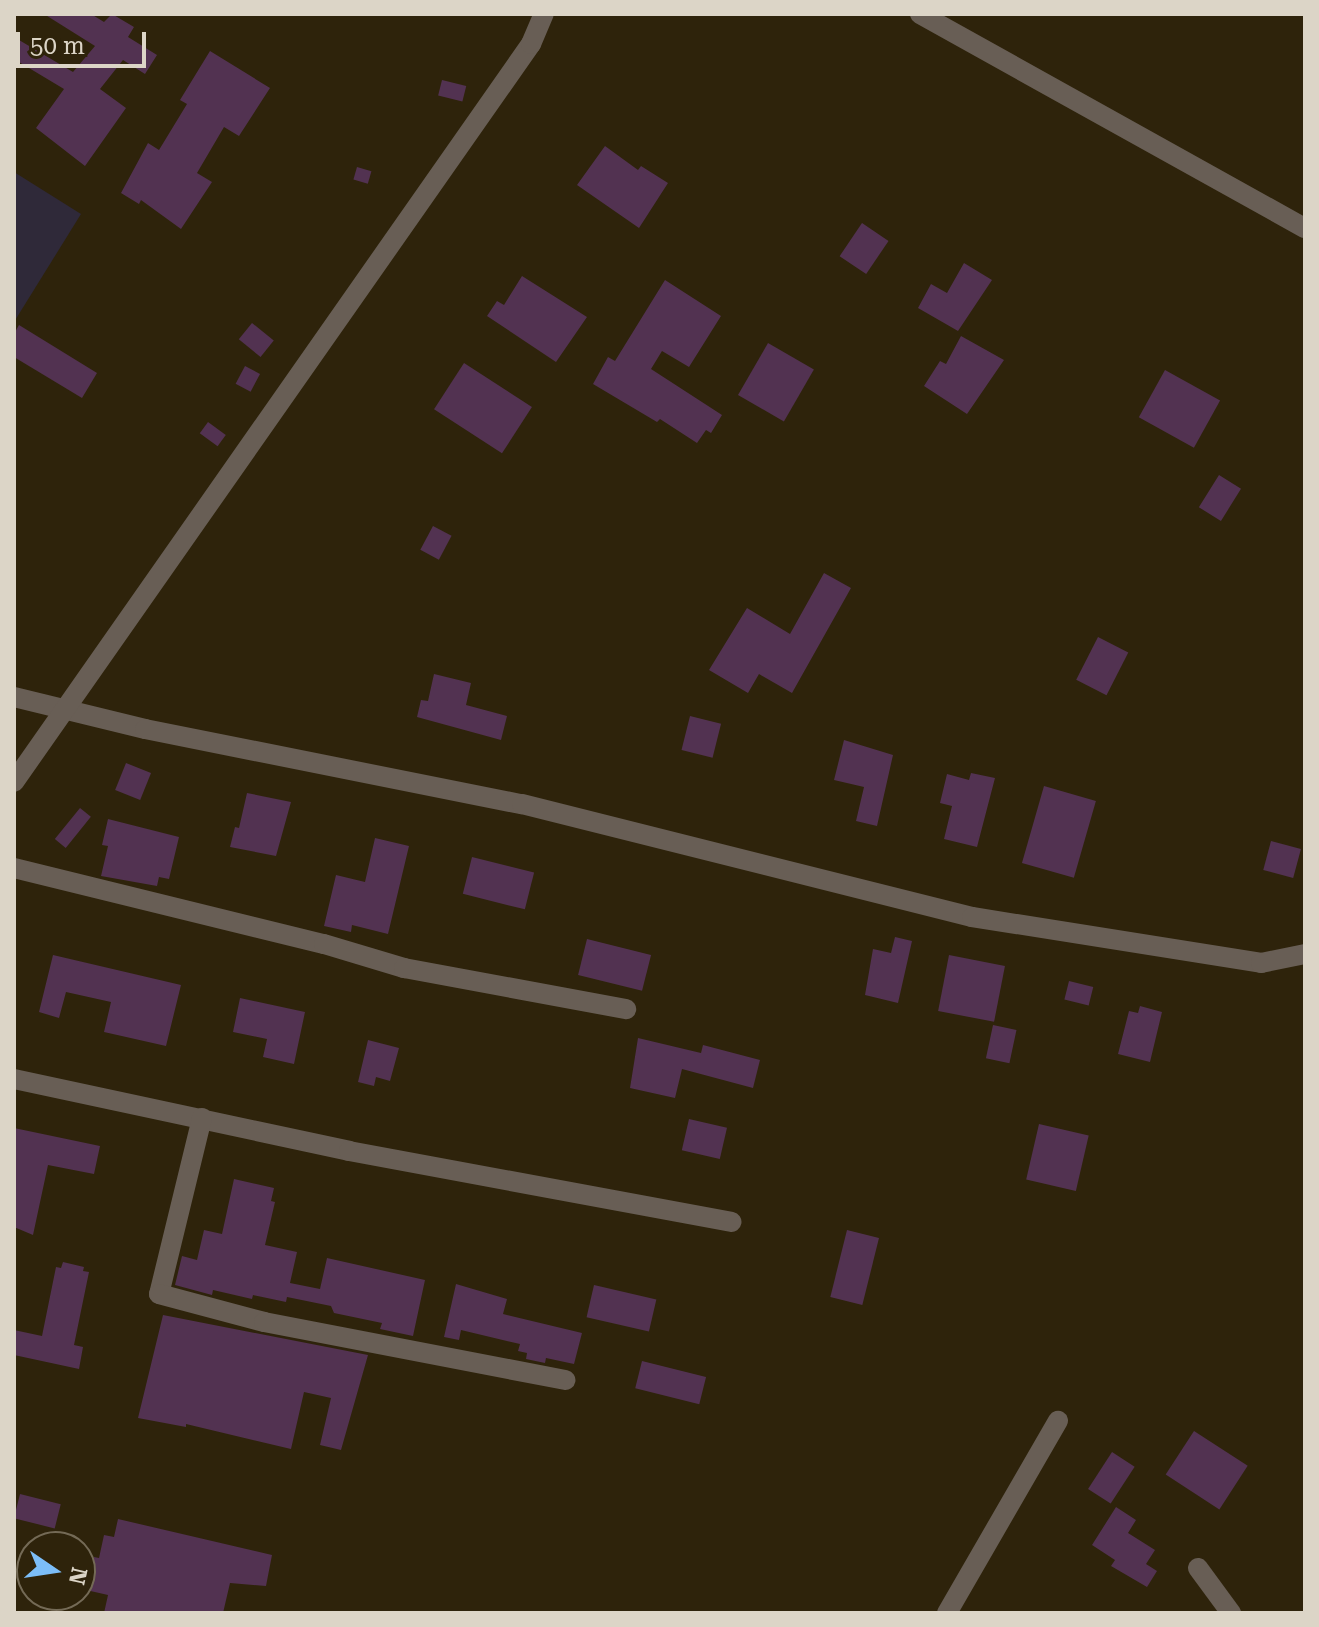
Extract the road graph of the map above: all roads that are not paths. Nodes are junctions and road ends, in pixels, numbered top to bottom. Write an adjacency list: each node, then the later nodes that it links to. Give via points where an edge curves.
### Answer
1 (544, 14): 5 (street, via 531,44)
2 (920, 14): 3 (street)
3 (1305, 228)
4 (14, 697): 5 (street)
5 (63, 711): 6 (street); 8 (street, via 522,804 972,917 1261,963)
6 (14, 782)
7 (14, 868): 9 (street, via 404,968)
8 (1305, 954)
9 (626, 1009)
10 (14, 1079): 11 (street)
11 (202, 1118): 12 (street, via 349,1151); 13 (street, via 159,1294 264,1322)
12 (731, 1222)
13 (565, 1380)
14 (1058, 1421): 16 (street)
15 (1198, 1568): 17 (street)
16 (947, 1613)
17 (1231, 1613)

